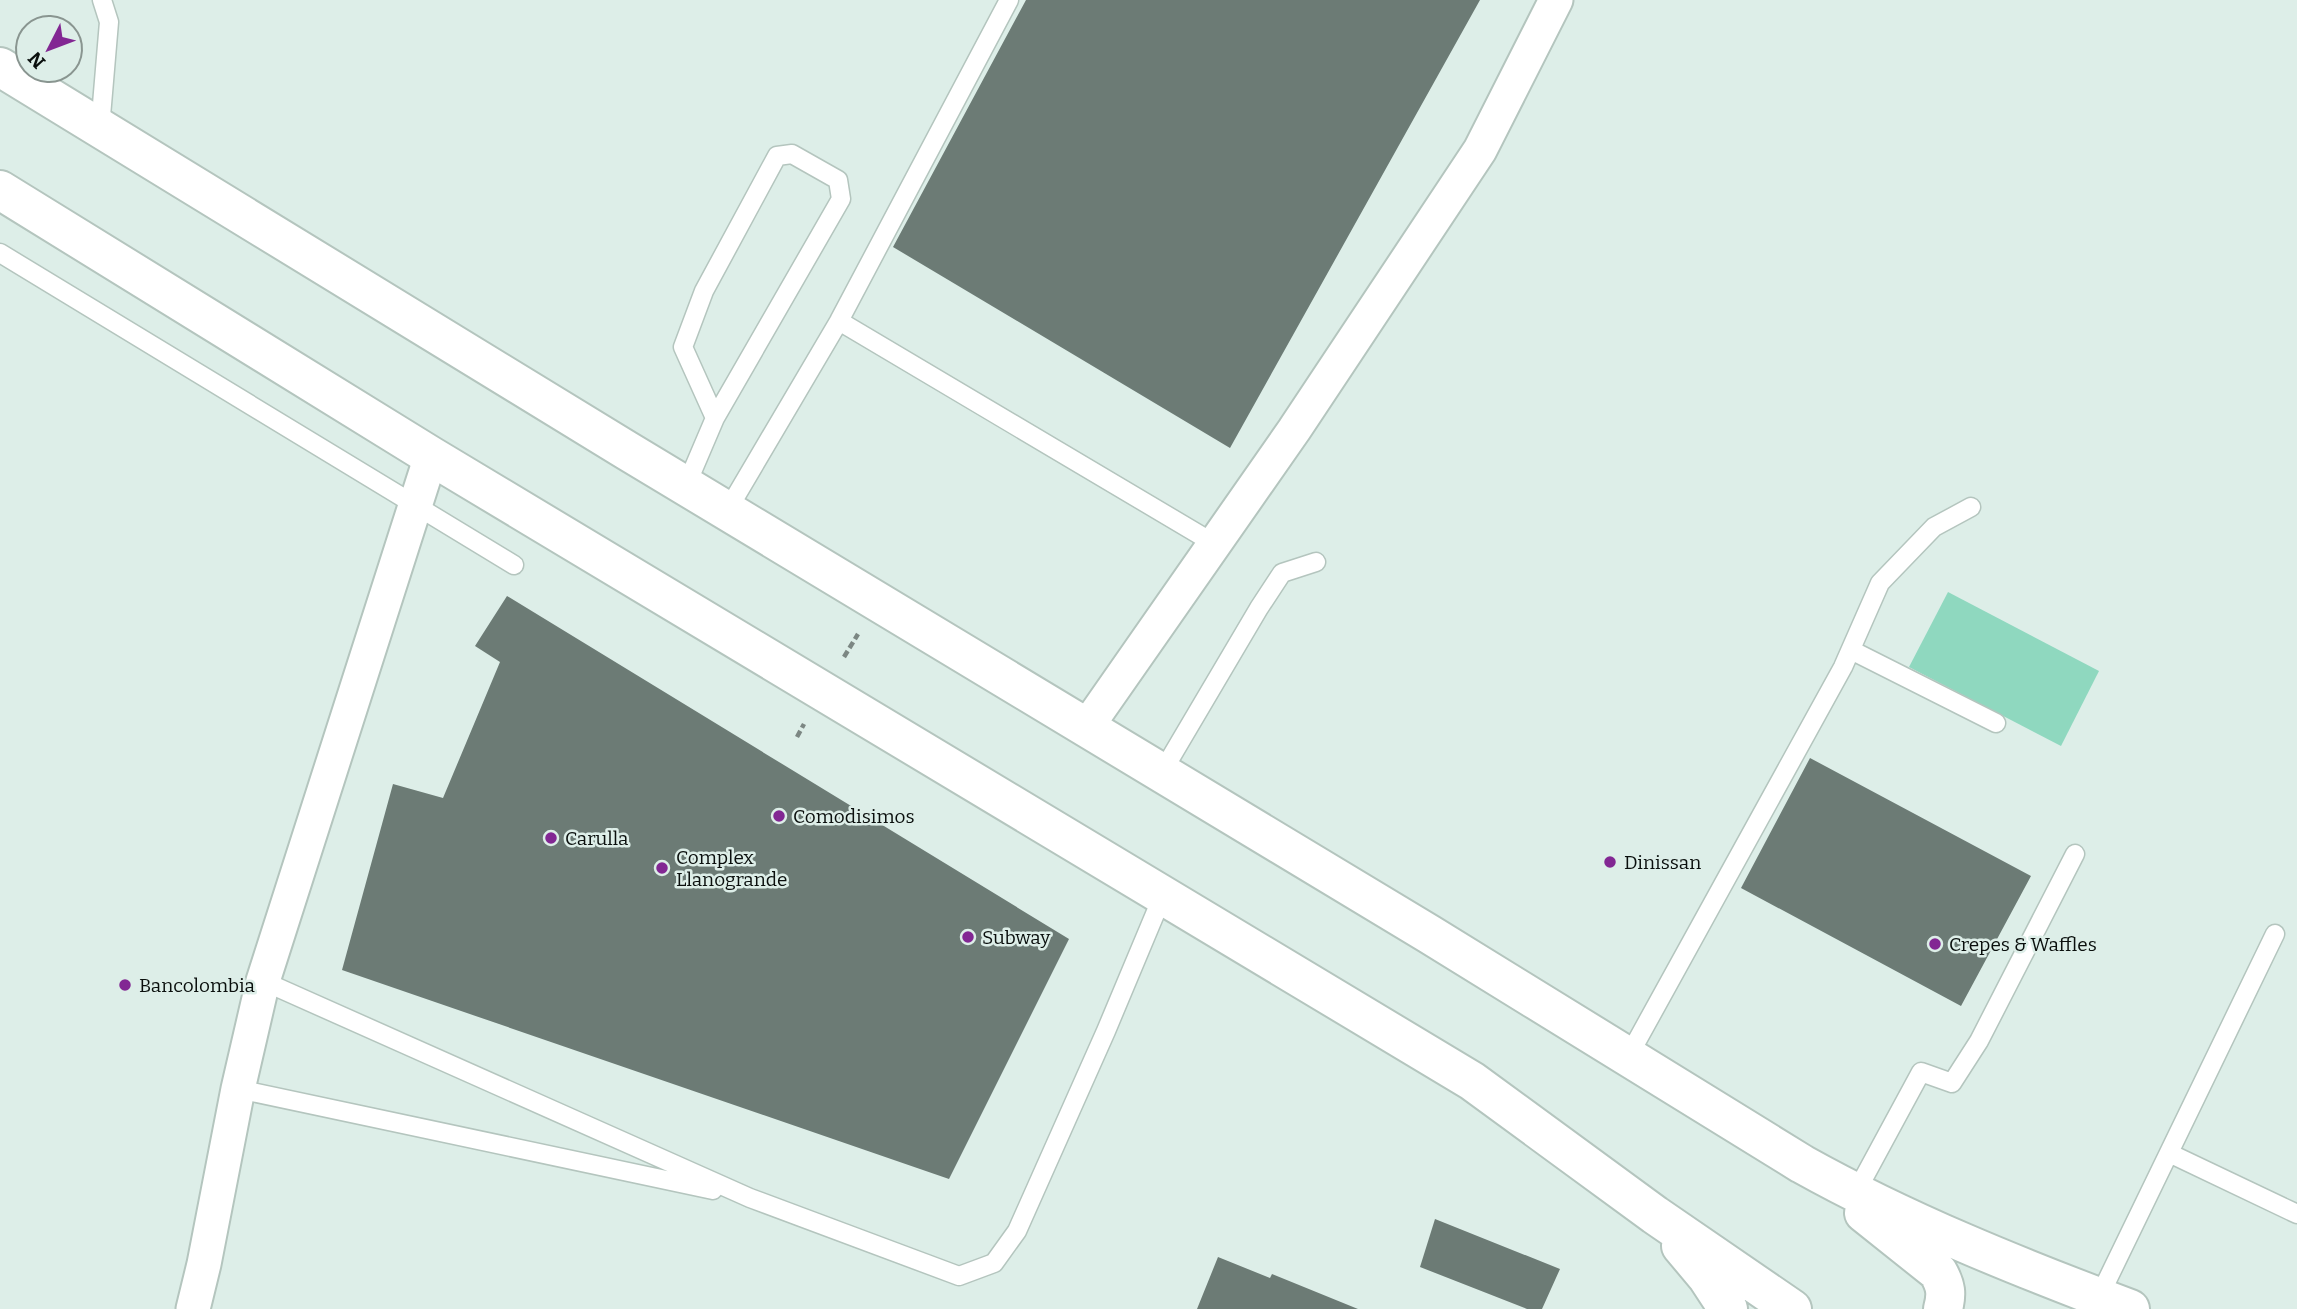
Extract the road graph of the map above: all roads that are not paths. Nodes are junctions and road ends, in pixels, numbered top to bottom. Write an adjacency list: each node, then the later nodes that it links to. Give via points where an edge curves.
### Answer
1 (102, 0): 5 (lane, via 109,22)
2 (1009, 0): 8 (lane)
3 (1556, 0): 15 (street, via 1480,150)
4 (0, 67): 5 (main road)
5 (100, 128): 11 (main road)
6 (0, 190): 10 (main road)
7 (0, 253): 13 (lane)
8 (839, 321): 14 (lane); 15 (lane)
9 (715, 418): 9 (lane, via 683,347 704,292 777,156 792,154 838,180 841,199); 11 (lane)
10 (431, 456): 13 (street); 23 (main road)
11 (686, 486): 14 (main road)
12 (1971, 507): 18 (lane, via 1934,527 1880,583)
13 (416, 508): 17 (lane); 25 (street)
14 (727, 511): 20 (main road)
15 (1215, 544): 20 (street)
16 (1316, 562): 21 (lane, via 1282,573)
17 (514, 565)
18 (1851, 650): 19 (lane); 26 (lane)
19 (1996, 723)
20 (1086, 728): 21 (main road)
21 (1161, 774): 26 (main road)
22 (2075, 854): 30 (lane, via 1979,1041 1952,1083 1921,1072)
23 (1163, 895): 31 (lane, via 1017,1231 994,1263 959,1276); 33 (main road, via 1472,1081)
24 (2275, 934): 28 (lane)
25 (263, 981): 27 (street); 31 (lane)
26 (1628, 1057): 29 (main road)
27 (238, 1089): 31 (lane); 35 (street)
28 (2169, 1153): 32 (lane); 34 (lane)
29 (1801, 1164): 30 (main road); 38 (main road, via 1938,1272 1947,1296)
30 (1855, 1194): 34 (main road)
31 (750, 1198)
32 (2297, 1214)
33 (1656, 1215): 36 (main road); 37 (main road)
34 (2114, 1303)
35 (193, 1309)
36 (1728, 1309)
37 (1792, 1309)
38 (1942, 1309)

